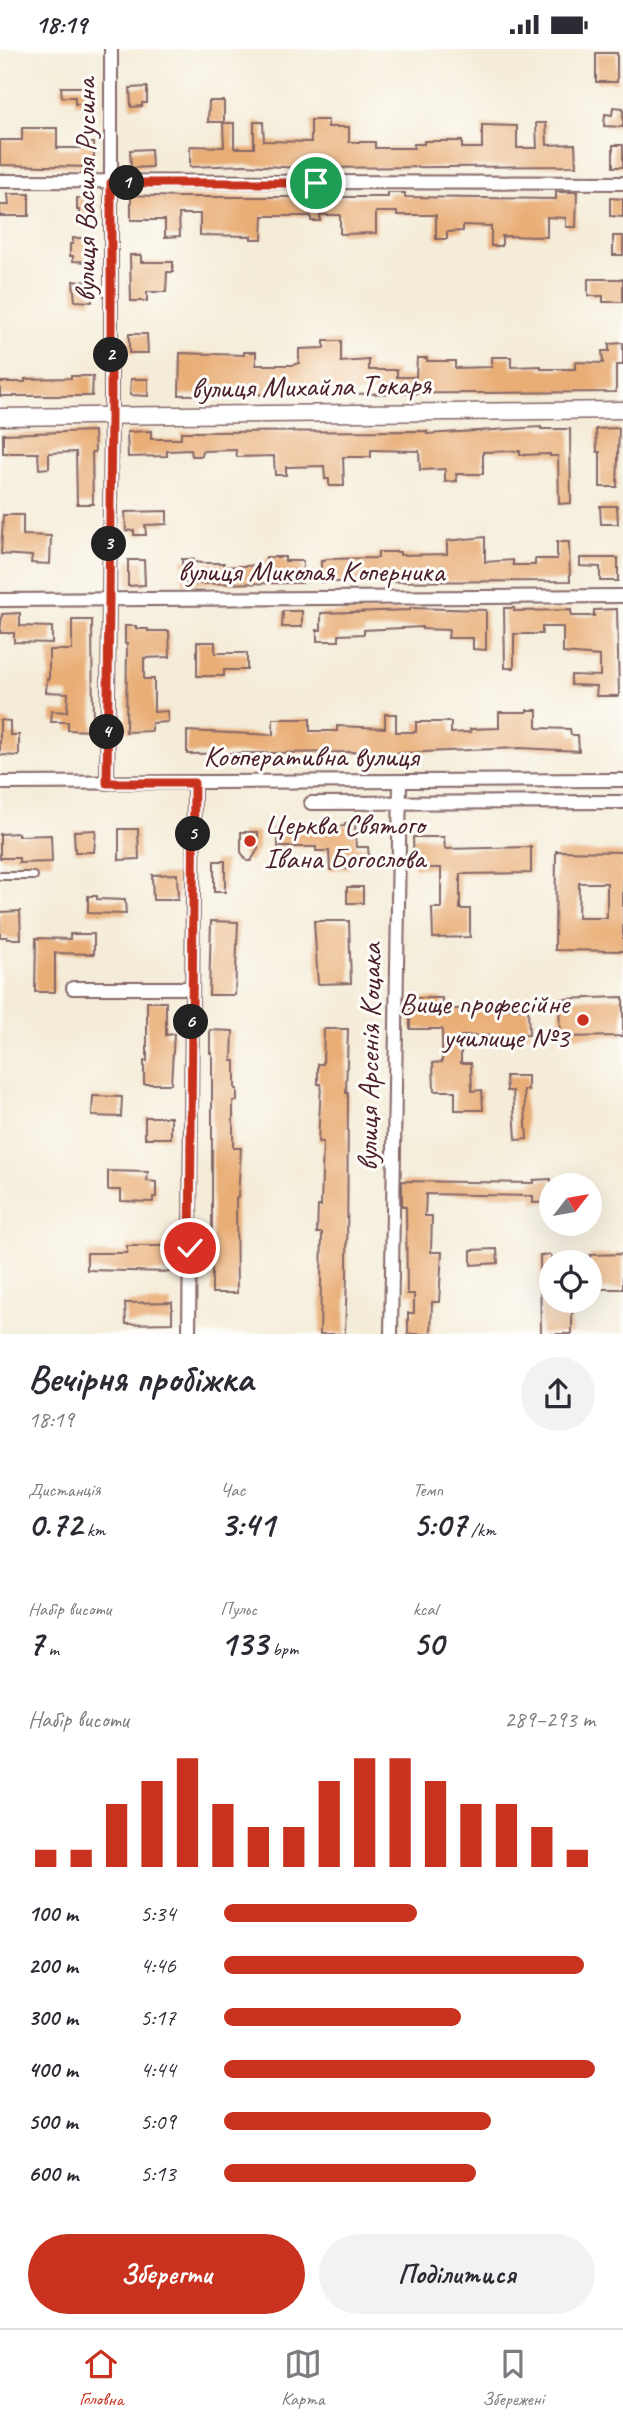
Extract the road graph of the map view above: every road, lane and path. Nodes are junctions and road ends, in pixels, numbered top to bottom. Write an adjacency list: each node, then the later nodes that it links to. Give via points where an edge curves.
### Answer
1 (111, 49): 3 (street, вулиця Василя Русина)
2 (0, 181): 3 (street)
3 (111, 183): 4 (street); 6 (street, вулиця Василя Русина)
4 (623, 183)
5 (623, 410): 6 (street, вулиця Михайла Токаря)
6 (111, 416): 7 (street, вулиця Михайла Токаря); 9 (street, вулиця Василя Русина)
7 (0, 417)
8 (623, 596): 9 (street, вулиця Миколая Коперника)
9 (108, 599): 10 (street, вулиця Миколая Коперника); 14 (street, вулиця Василя Русина)
10 (0, 600)
11 (623, 780): 12 (street, Кооперативна вулиця)
12 (400, 782): 15 (street, Кооперативна вулиця); 16 (street, вулиця Арсенія Коцака)
13 (0, 783): 14 (street, Кооперативна вулиця)
14 (107, 783): 15 (street, Кооперативна вулиця)
15 (194, 783): 22 (street)
16 (400, 802): 17 (street, Кооперативна вулиця); 18 (street, Кооперативна вулиця); 24 (street, вулиця Арсенія Коцака)
17 (623, 802)
18 (311, 803)
19 (0, 876): 20 (lane)
20 (34, 876)
21 (74, 988): 22 (street)
22 (192, 988): 23 (street)
23 (189, 1334)
24 (391, 1334)

